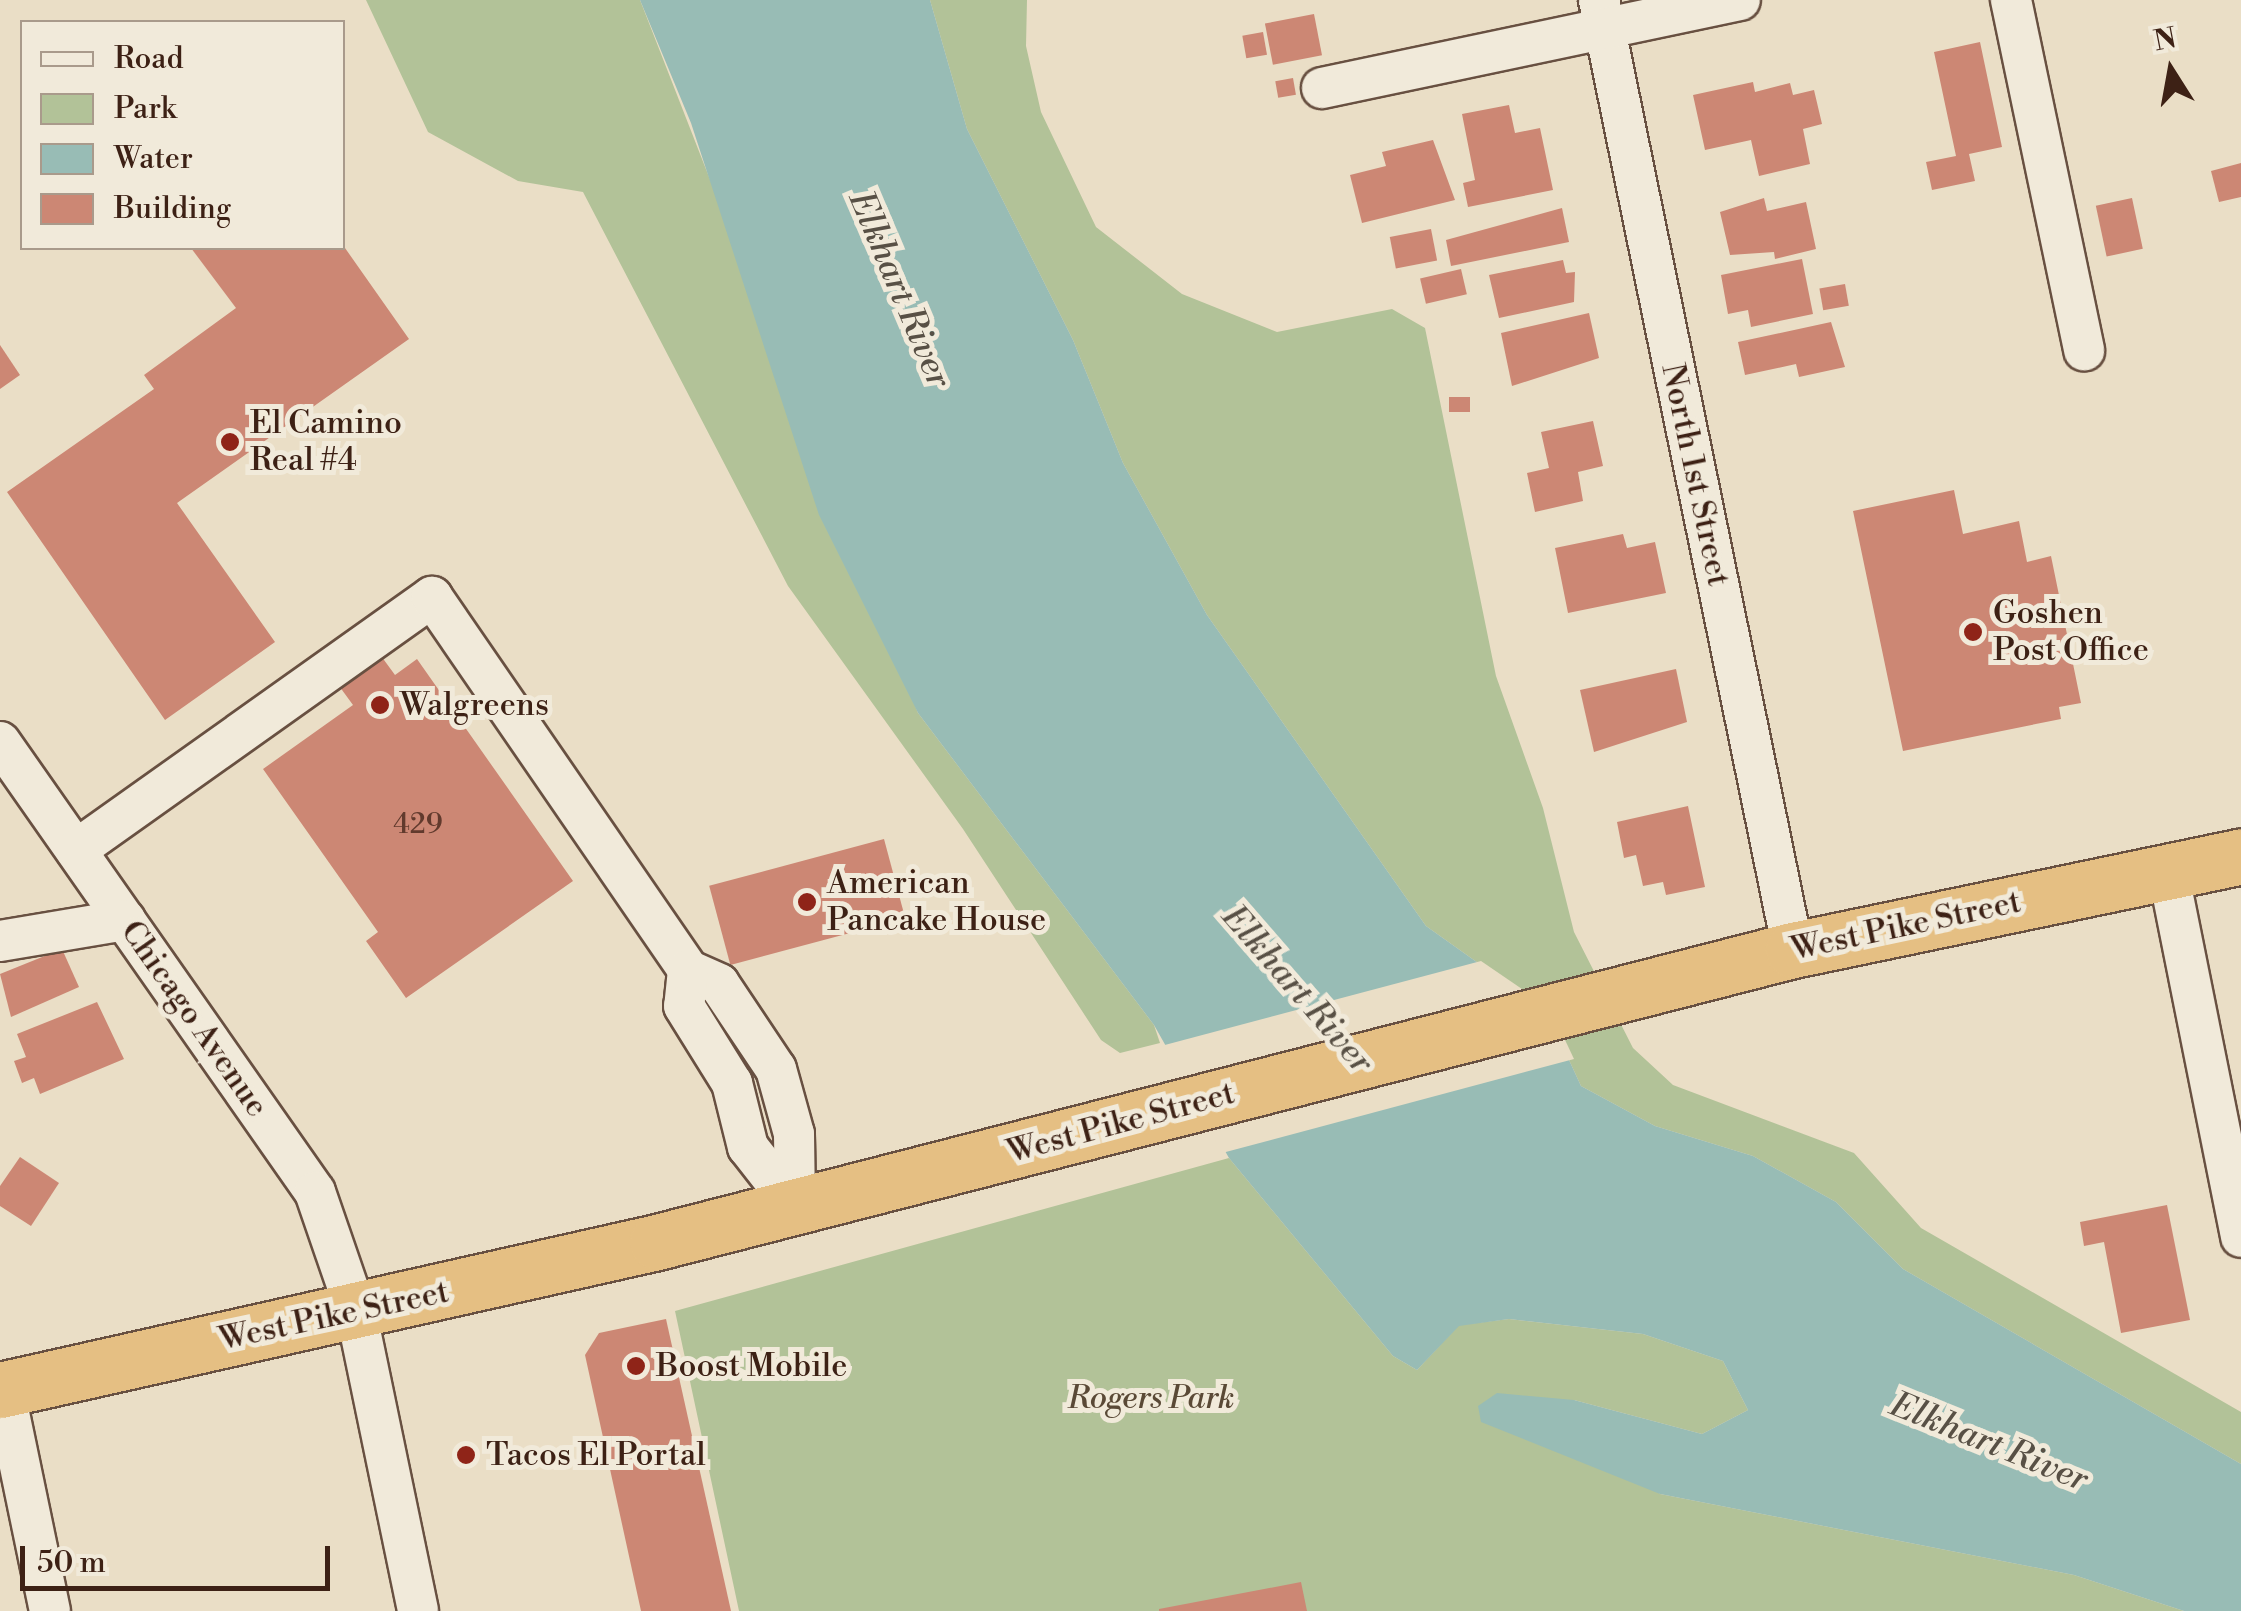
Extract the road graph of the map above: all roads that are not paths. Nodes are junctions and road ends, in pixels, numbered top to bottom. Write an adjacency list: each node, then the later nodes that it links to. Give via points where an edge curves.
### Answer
1 (1740, 0): 3 (street)
2 (2011, 0): 5 (street)
3 (1602, 14): 4 (street); 12 (street, North 1st Street)
4 (1322, 88)
5 (2084, 350)
6 (0, 742): 7 (street, Chicago Avenue)
7 (76, 850): 10 (street, Chicago Avenue); 13 (street, via 432,597 688,970 719,984 776,1068 794,1134)
8 (2241, 856): 9 (highway, West Pike Street)
9 (2168, 871): 12 (highway, West Pike Street); 14 (street)
10 (125, 920): 11 (street); 15 (street, Chicago Avenue, via 315,1192)
11 (0, 941)
12 (1793, 950): 13 (highway, West Pike Street)
13 (795, 1207): 15 (highway, West Pike Street)
14 (2241, 1237)
15 (356, 1312): 16 (highway, West Pike Street); 18 (street, Chicago Avenue)
16 (2, 1389): 17 (street)
17 (50, 1611)
18 (418, 1611)

